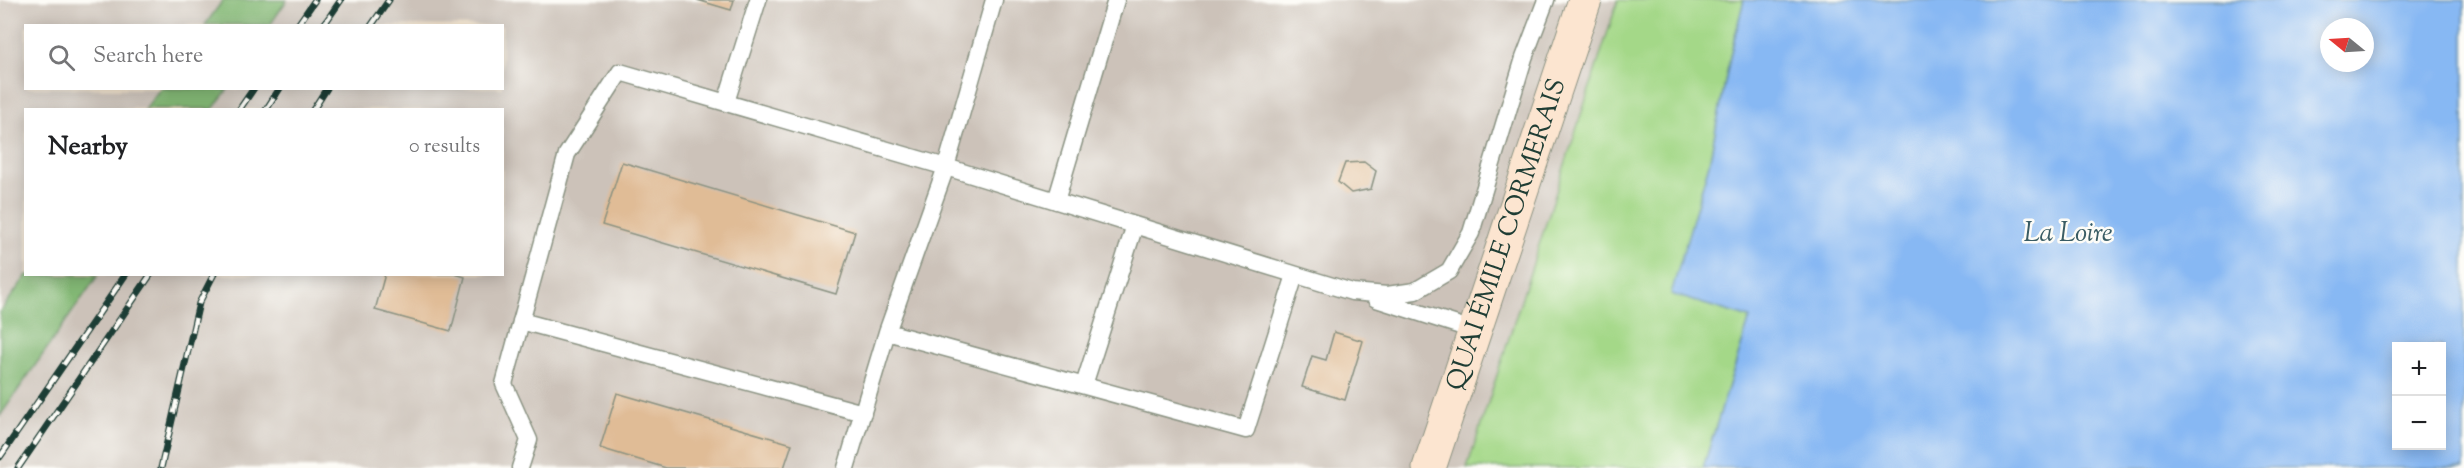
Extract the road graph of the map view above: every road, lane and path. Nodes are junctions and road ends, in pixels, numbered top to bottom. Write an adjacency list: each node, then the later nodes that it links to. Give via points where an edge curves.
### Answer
1 (758, 0): 6 (lane)
2 (994, 0): 7 (lane)
3 (1116, 0): 8 (lane)
4 (1546, 0): 11 (lane, via 1524,58 1471,233 1449,271 1415,291 1387,295)
5 (1585, 0): 13 (main road, QUAI ÉMILE CORMERAIS)
6 (726, 102): 7 (lane); 12 (lane, via 620,72 567,154)
7 (946, 167): 8 (lane); 14 (lane)
8 (1056, 201): 9 (lane)
9 (1136, 225): 10 (lane); 15 (lane)
10 (1295, 275): 11 (lane); 15 (lane, via 1246,430)
11 (1344, 290): 13 (lane)
12 (521, 321): 16 (lane); 17 (lane, via 504,384 529,440)
13 (1476, 331): 19 (main road, QUAI ÉMILE CORMERAIS)
14 (887, 332): 15 (lane); 16 (lane)
15 (1084, 385)
16 (863, 413): 18 (lane)
17 (520, 468)
18 (846, 468)
19 (1429, 468)

